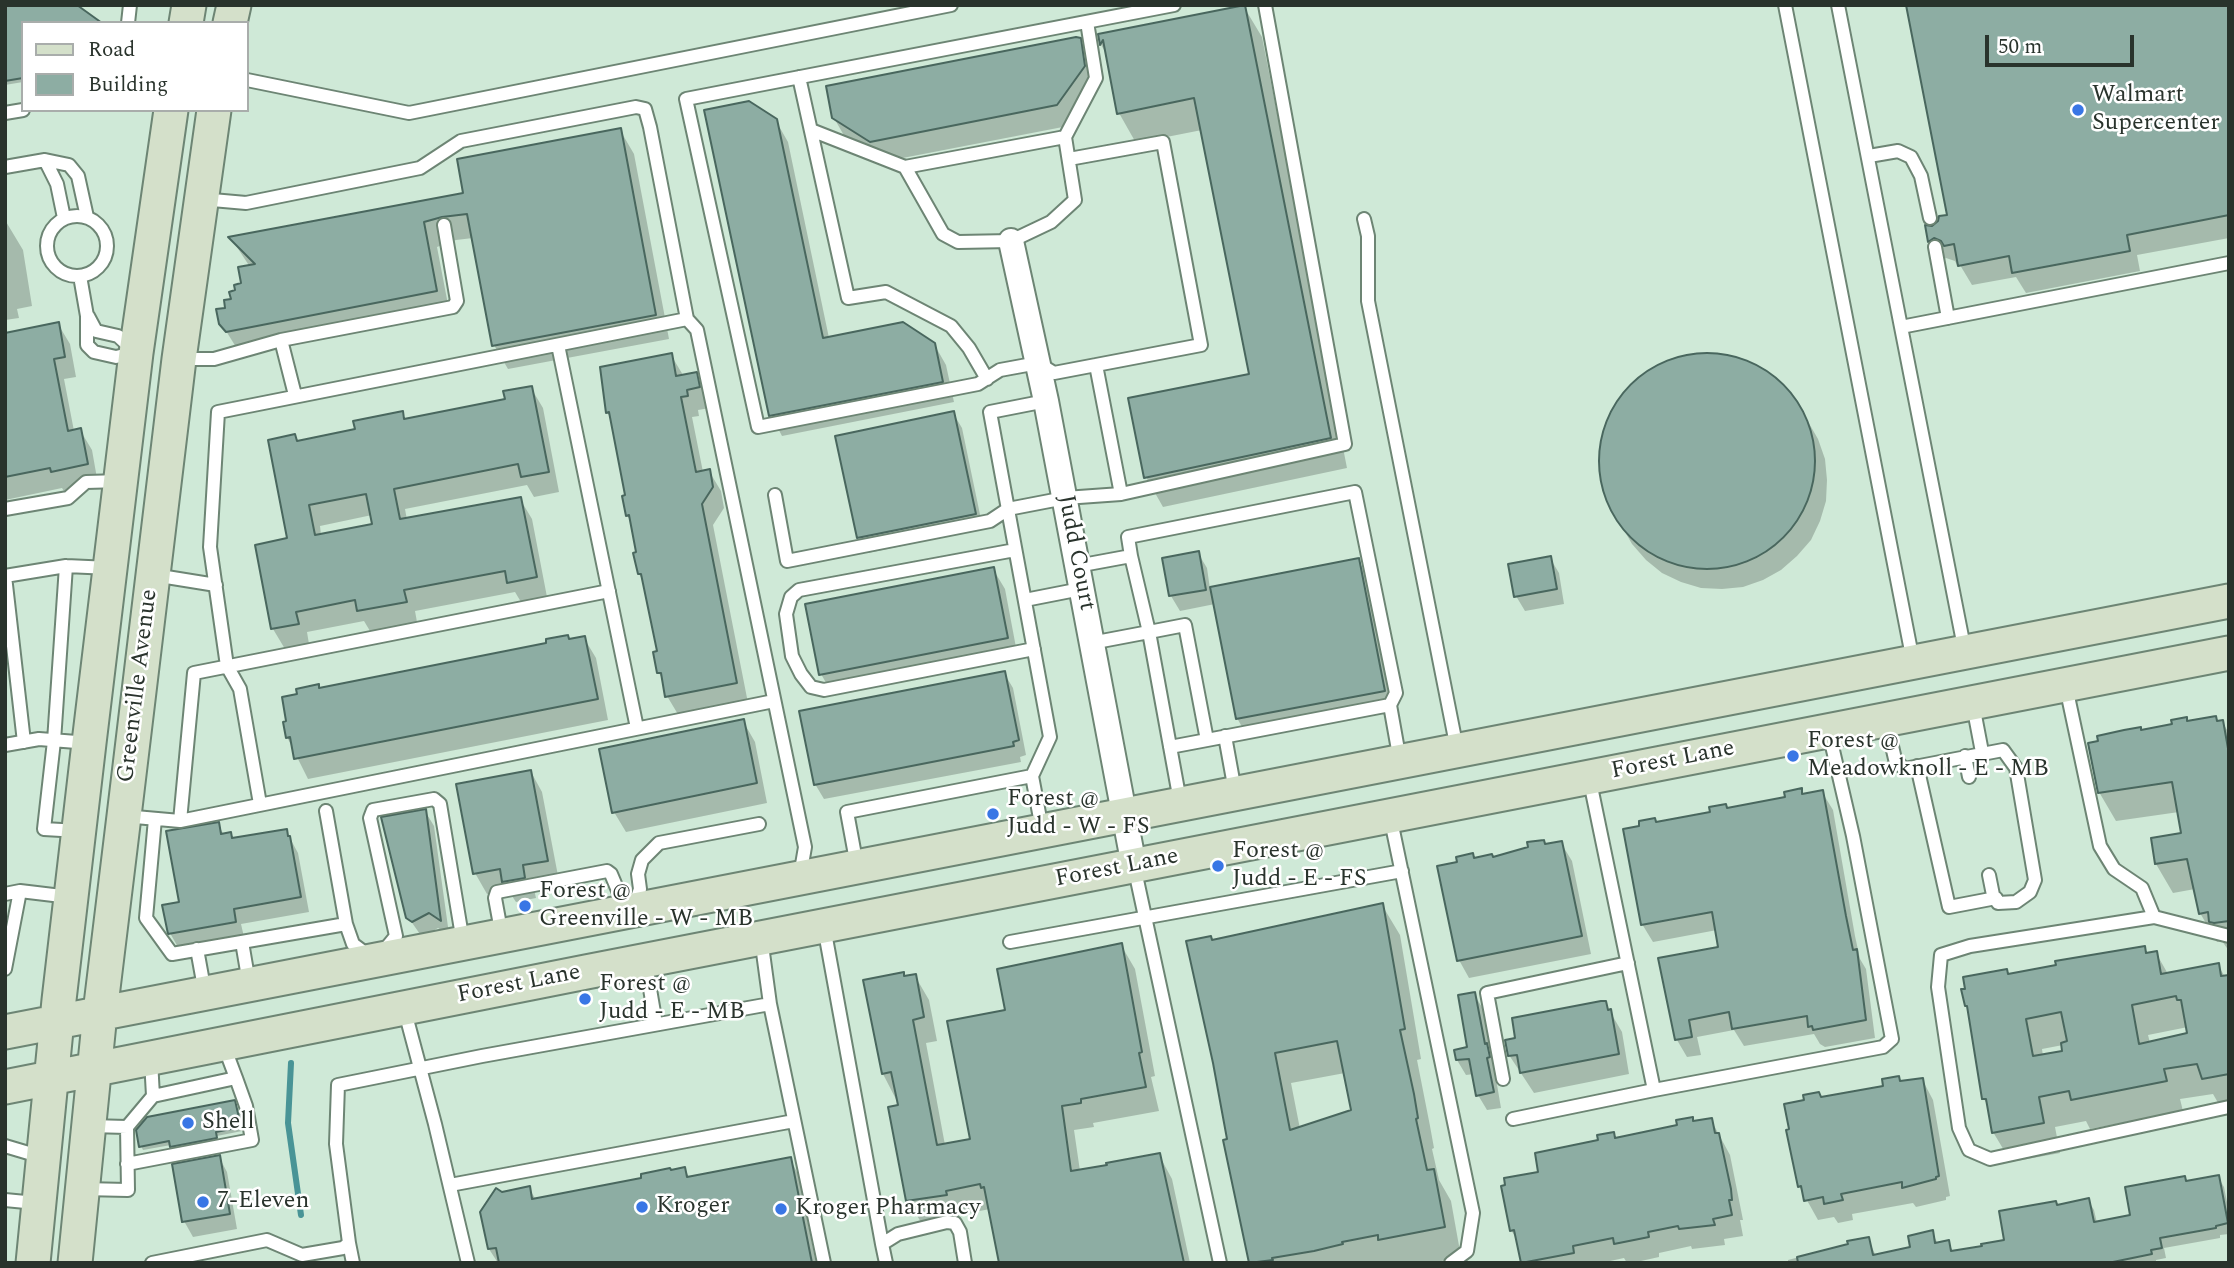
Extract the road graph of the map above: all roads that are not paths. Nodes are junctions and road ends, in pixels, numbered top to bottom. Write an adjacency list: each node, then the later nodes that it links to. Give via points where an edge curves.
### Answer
1 (951, 5): 8 (lane, via 409,113)
2 (1174, 5): 6 (lane)
3 (1265, 5): 42 (lane, via 1345,444)
4 (1785, 5): 62 (lane)
5 (1838, 5): 13 (lane)
6 (1087, 22): 7 (lane); 12 (lane, via 1096,78)
7 (799, 77): 11 (lane); 38 (lane, via 686,99 758,427)
8 (248, 80)
9 (171, 112): 34 (main road, Greenville Avenue)
10 (214, 112): 18 (main road, Greenville Avenue)
11 (811, 130): 17 (lane); 38 (lane, via 848,298 886,292 951,326)
12 (1065, 136): 14 (lane); 17 (lane)
13 (1869, 156): 21 (lane, via 1898,151 1911,157 1921,176); 31 (lane)
14 (1069, 159): 24 (lane, via 1075,200 1051,222); 37 (lane, via 1163,142 1201,345)
15 (45, 160): 16 (lane); 19 (lane, via 69,165 78,176); 20 (lane, via 57,184)
16 (5, 167)
17 (905, 167): 24 (lane, via 943,234 958,242)
18 (201, 200): 29 (lane, via 246,203 420,168 461,141 636,107 645,109); 35 (main road, Greenville Avenue)
19 (87, 217): 20 (lane); 27 (lane, via 101,227 108,246 101,265)
20 (64, 218): 27 (lane, via 50,231 47,250 60,271)
21 (1930, 218)
22 (1364, 219): 79 (lane, via 1368,301)
23 (444, 225): 32 (lane, via 457,301 453,307)
24 (1011, 240): 36 (street, Judd Court)
25 (1935, 247): 30 (lane)
26 (2229, 263): 30 (lane)
27 (80, 276): 28 (lane)
28 (88, 316): 34 (lane, via 96,331 118,336); 34 (lane, via 87,345 94,352 116,357)
29 (687, 318): 33 (lane); 65 (lane, via 697,330)
30 (1948, 318): 31 (lane)
31 (1902, 327): 60 (lane)
32 (281, 340): 35 (lane, via 214,359); 39 (lane)
33 (558, 345): 39 (lane); 54 (lane)
34 (136, 352): 35 (main road); 41 (main road, Greenville Avenue)
35 (179, 359): 51 (main road, Greenville Avenue)
36 (1038, 363): 37 (lane, via 1054,373); 38 (lane, via 1000,370); 40 (street, Judd Court)
37 (1096, 365): 42 (lane)
38 (987, 379)
39 (295, 395): 53 (lane, via 218,411 211,547)
40 (1046, 401): 44 (street, Judd Court); 46 (lane, via 990,412)
41 (121, 481): 45 (lane, via 86,482 68,498); 50 (main road, Greenville Avenue)
42 (1121, 494): 44 (lane)
43 (775, 495): 46 (lane, via 787,562 990,521)
44 (1065, 498): 46 (lane); 52 (street, Judd Court)
45 (5, 509)
46 (1008, 509): 47 (lane)
47 (1015, 550): 55 (lane); 59 (lane, via 799,590 791,597 786,614 792,656 810,687 824,690)
48 (1131, 556): 52 (lane); 57 (lane); 67 (lane, via 1128,537 1355,492 1396,693)
49 (66, 566): 50 (lane); 74 (lane); 75 (lane, via 5,576)
50 (110, 568): 51 (main road); 76 (main road, Greenville Avenue)
51 (153, 575): 53 (lane); 93 (main road, Greenville Avenue)
52 (1079, 578): 55 (lane); 58 (street, Judd Court)
53 (216, 584): 63 (lane)
54 (609, 592): 63 (lane); 69 (lane)
55 (1025, 600): 59 (lane)
56 (2229, 601): 60 (main road, Forest Lane)
57 (1149, 632): 58 (lane); 73 (lane, via 1185,625); 78 (lane)
58 (1091, 643): 91 (street, Judd Court)
59 (1034, 649): 84 (lane, via 1050,737)
60 (1965, 652): 62 (main road, Forest Lane); 66 (main road)
61 (2229, 653): 64 (main road, Forest Lane)
62 (1913, 662): 68 (main road, Forest Lane)
63 (227, 666): 88 (lane, via 240,689); 94 (lane, via 194,673)
64 (2065, 684): 66 (main road, Forest Lane); 109 (lane, via 2100,846 2113,869 2142,888)
65 (774, 701): 69 (lane); 102 (lane, via 805,847)
66 (1973, 702): 71 (main road, Forest Lane); 80 (lane)
67 (1390, 705): 72 (lane); 82 (lane)
68 (1577, 726): 79 (main road, Forest Lane); 85 (main road)
69 (637, 728): 88 (lane)
70 (1828, 731): 71 (main road, Forest Lane); 85 (main road, Forest Lane); 140 (lane, via 1892,1039 1883,1047)
71 (1889, 731): 83 (lane, via 1895,759 1904,769)
72 (1225, 736): 73 (lane); 87 (lane)
73 (1207, 740): 78 (lane)
74 (54, 741): 75 (lane); 76 (lane); 96 (lane, via 44,829)
75 (24, 742): 77 (lane)
76 (89, 743): 96 (main road, Greenville Avenue)
77 (5, 745)
78 (1170, 747): 89 (lane)
79 (1457, 749): 82 (main road, Forest Lane)
80 (1982, 752): 81 (lane); 106 (lane, via 2003,750 2016,768 2035,880 2030,892 2016,902 1998,903)
81 (1965, 756): 83 (lane); 86 (lane)
82 (1400, 761): 87 (main road, Forest Lane)
83 (1917, 766): 106 (lane, via 1949,908)
84 (1032, 776): 97 (lane); 99 (lane, via 848,813)
85 (1588, 777): 92 (main road, Forest Lane); 122 (lane)
86 (1969, 777)
87 (1236, 793): 89 (main road, Forest Lane)
88 (260, 804): 94 (lane)
89 (1180, 804): 91 (main road, Forest Lane)
90 (326, 811): 111 (lane)
91 (1123, 816): 97 (main road, Forest Lane); 98 (street, Judd Court)
92 (1390, 816): 98 (main road, Forest Lane); 100 (lane)
93 (139, 817): 94 (lane); 119 (lane, via 146,918 172,954); 128 (main road, Greenville Avenue)
94 (180, 821)
95 (759, 824): 107 (lane, via 659,843 642,860)
96 (79, 831): 105 (main road, Greenville Avenue)
97 (1042, 831): 99 (main road, Forest Lane)
98 (1134, 866): 108 (main road, Forest Lane); 110 (lane)
99 (858, 867): 102 (main road, Forest Lane); 108 (main road)
100 (1402, 871): 110 (lane); 166 (lane, via 1472,1213 1467,1251)
101 (1989, 875): 106 (lane)
102 (799, 878): 107 (main road, Forest Lane)
103 (20, 891): 104 (lane); 105 (lane); 123 (lane)
104 (5, 894)
105 (71, 897): 129 (main road, Greenville Avenue)
106 (1996, 898)
107 (633, 910): 113 (main road, Forest Lane); 113 (lane, via 607,871 497,892); 121 (main road)
108 (867, 917): 112 (main road, Forest Lane)
109 (2154, 917): 114 (lane); 142 (lane, via 1970,946 1941,955 1938,987 1959,1128 1969,1150 1990,1159)
110 (1146, 918): 117 (lane); 165 (lane)
111 (346, 924): 116 (lane); 120 (lane, via 353,944)
112 (824, 926): 115 (main road, Forest Lane); 155 (lane)
113 (502, 936): 118 (main road, Forest Lane)
114 (2229, 936)
115 (761, 938): 121 (main road, Forest Lane); 126 (lane)
116 (242, 942): 119 (lane); 124 (lane)
117 (1010, 942)
118 (463, 944): 120 (main road, Forest Lane); 120 (lane, via 440,804 434,799 373,810 370,818 397,936)
119 (197, 949): 125 (lane)
120 (376, 960): 124 (main road, Forest Lane); 127 (main road)
121 (645, 960): 127 (main road, Forest Lane); 130 (lane)
122 (1628, 963): 138 (lane, via 1487,993); 140 (lane)
123 (5, 969)
124 (249, 985): 125 (main road, Forest Lane)
125 (205, 994): 128 (main road, Forest Lane)
126 (770, 1004): 130 (lane); 144 (lane)
127 (404, 1008): 132 (main road, Forest Lane); 135 (lane)
128 (100, 1013): 129 (main road, Forest Lane); 134 (main road, Greenville Avenue)
129 (57, 1022): 131 (main road, Forest Lane); 136 (main road, Greenville Avenue)
130 (656, 1024): 135 (lane)
131 (5, 1032)
132 (223, 1043): 133 (main road, Forest Lane); 137 (lane)
133 (151, 1058): 134 (main road, Forest Lane); 141 (lane)
134 (96, 1069): 136 (main road, Forest Lane); 145 (main road, Greenville Avenue)
135 (421, 1069): 150 (lane); 154 (lane, via 338,1085 336,1144)
136 (51, 1078): 139 (main road, Forest Lane); 148 (main road, Greenville Avenue)
137 (236, 1078): 141 (lane); 149 (lane, via 252,1140)
138 (1503, 1079)
139 (5, 1087)
140 (1654, 1090): 143 (lane)
141 (153, 1096): 146 (lane)
142 (2229, 1107)
143 (1513, 1119)
144 (794, 1121): 150 (lane); 162 (lane)
145 (90, 1126): 146 (lane); 151 (main road, Greenville Avenue)
146 (127, 1126): 149 (lane)
147 (5, 1146): 148 (lane)
148 (43, 1157): 153 (main road, Greenville Avenue)
149 (127, 1164): 151 (lane, via 128,1190)
150 (450, 1185): 161 (lane)
151 (82, 1189): 158 (main road, Greenville Avenue)
152 (5, 1200): 153 (lane)
153 (39, 1204): 157 (main road, Greenville Avenue)
154 (349, 1243): 156 (lane); 160 (lane)
155 (882, 1244): 163 (lane); 164 (lane, via 898,1234 955,1223)
156 (302, 1259): 159 (lane, via 267,1240)
157 (30, 1261)
158 (75, 1263)
159 (152, 1263)
160 (353, 1263)
161 (468, 1263)
162 (824, 1263)
163 (886, 1263)
164 (965, 1263)
165 (1220, 1263)
166 (1451, 1263)

